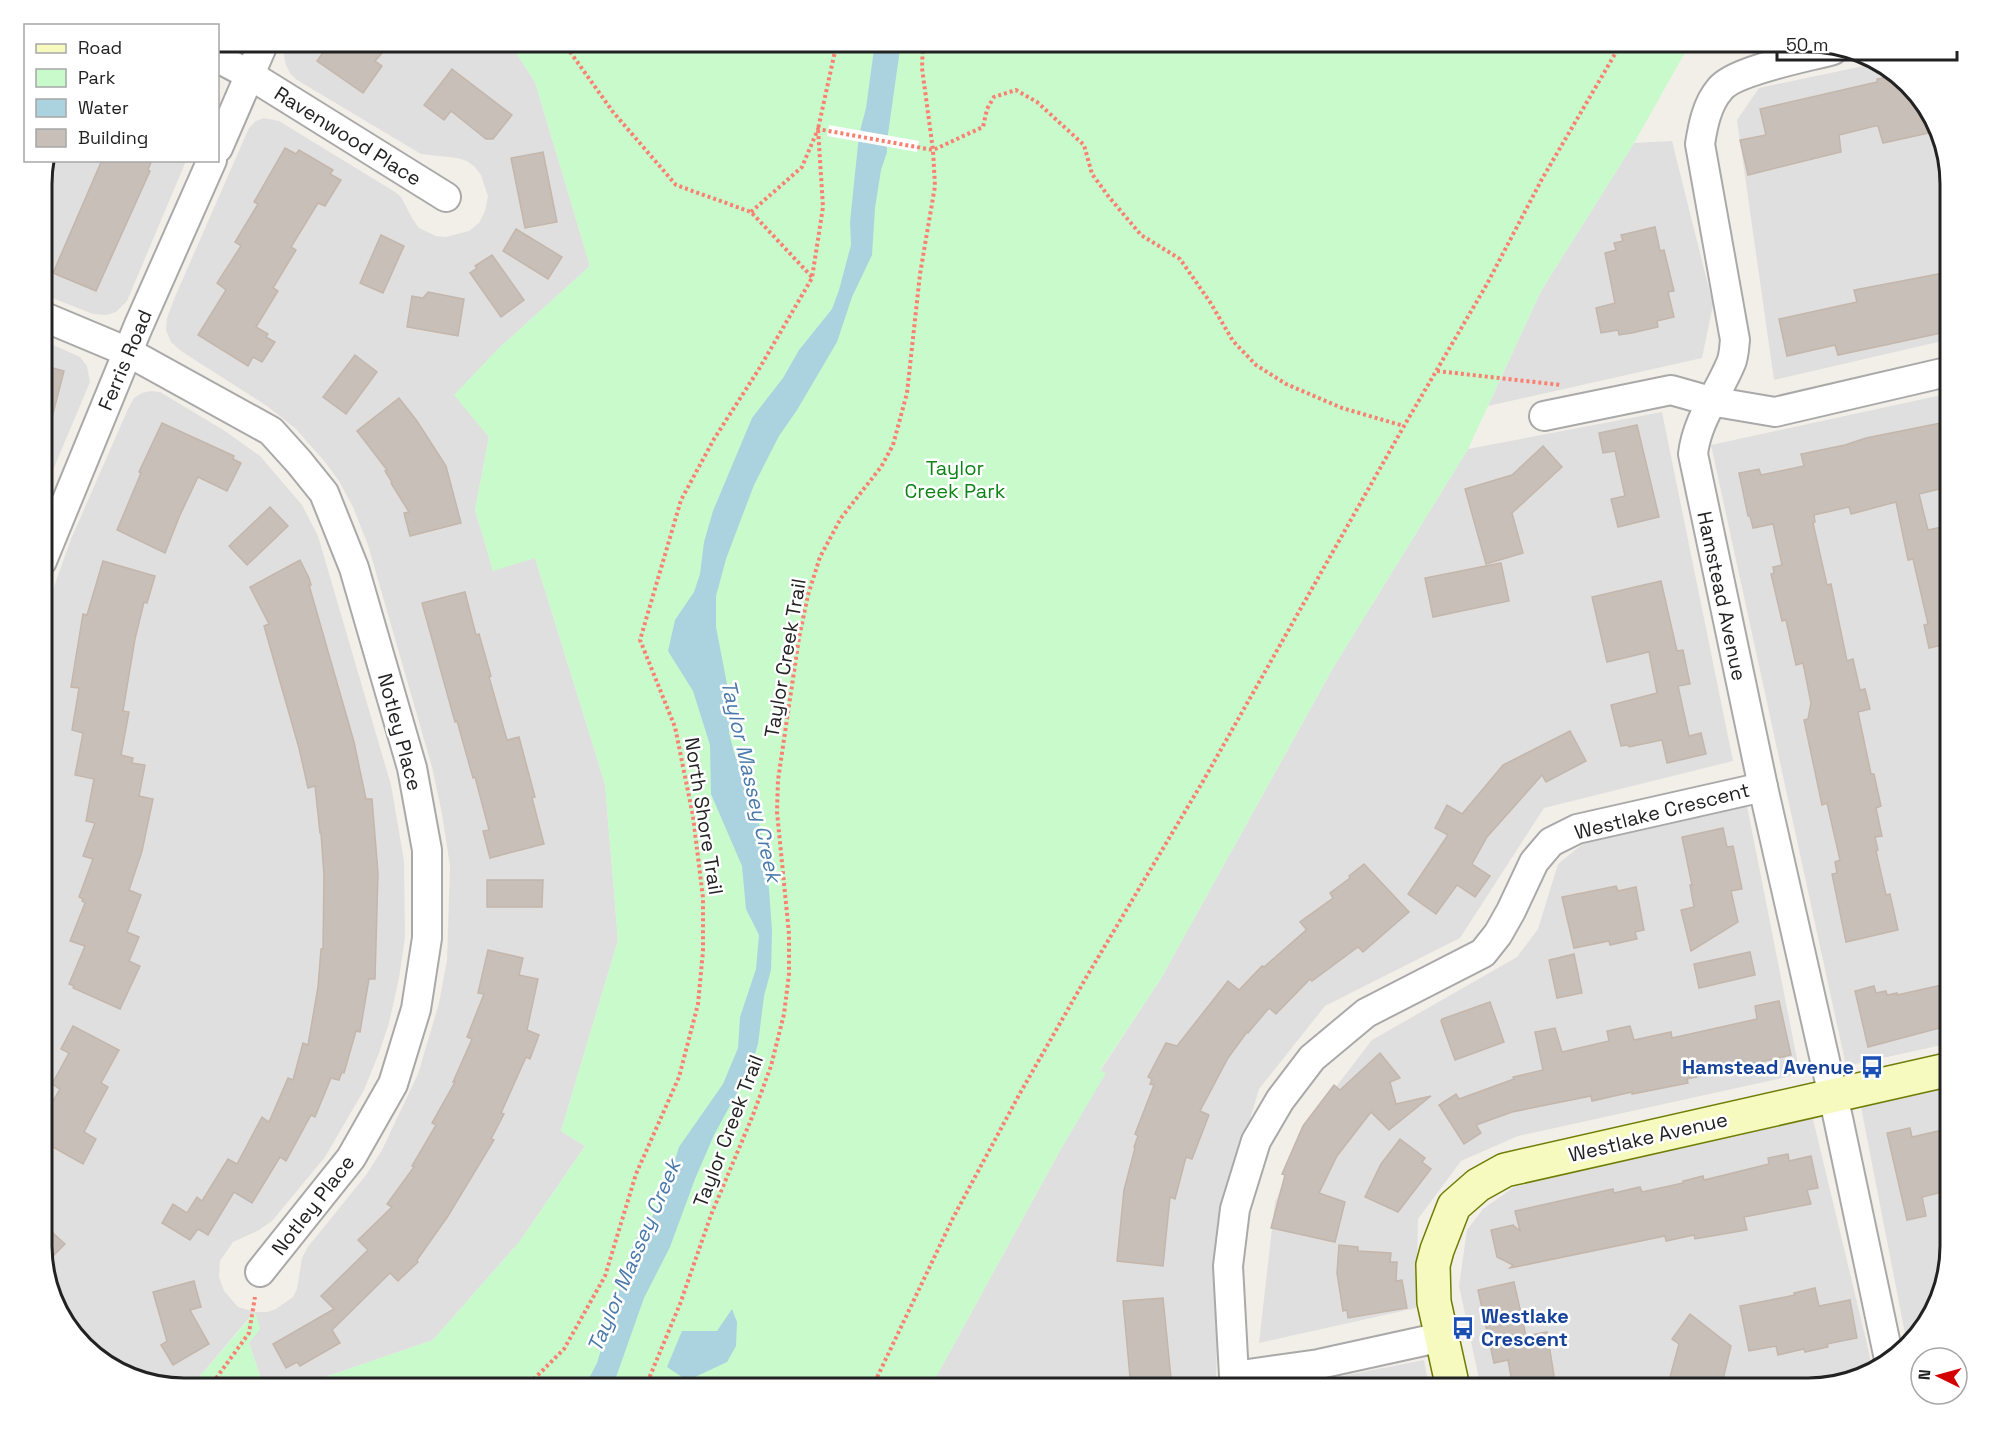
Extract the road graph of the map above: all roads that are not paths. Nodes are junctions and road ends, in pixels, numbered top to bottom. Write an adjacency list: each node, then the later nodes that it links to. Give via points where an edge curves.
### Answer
1 (259, 52): 4 (street)
2 (1820, 53): 11 (street, Hamstead Avenue, via 1753,71 1721,87 1705,115 1700,144 1736,340 1732,362)
3 (219, 59): 4 (street, Ravenwood Place)
4 (249, 75): 5 (street); 7 (street, Ravenwood Place)
5 (219, 146)
6 (211, 162): 9 (street, Ferris Road)
7 (446, 197)
8 (53, 321): 9 (street, Notley Place)
9 (128, 352): 13 (street, Ferris Road); 17 (street, Notley Place, via 271,431 324,493 354,568 412,768 427,849 427,938 416,1009 393,1084 351,1158)
10 (1940, 374): 11 (street, via 1775,412)
11 (1710, 401): 12 (street, via 1671,390); 14 (street, Hamstead Avenue, via 1693,454)
12 (1544, 416)
13 (53, 534)
14 (1763, 787): 16 (street, Hamstead Avenue); 20 (street, Westlake Crescent, via 1578,829 1551,842 1534,862 1511,911 1483,953 1366,1013 1312,1058 1280,1100 1256,1141 1235,1209 1228,1266)
15 (1940, 1071): 16 (street, Westlake Avenue)
16 (1833, 1095): 18 (street, Westlake Avenue, via 1504,1170 1478,1185 1454,1206 1433,1265 1434,1302); 19 (street, Hamstead Avenue)
17 (260, 1272)
18 (1442, 1337): 21 (street, Westlake Crescent); 22 (street, Westlake Avenue)
19 (1887, 1351)
20 (1234, 1378)
21 (1253, 1378)
22 (1451, 1378)

